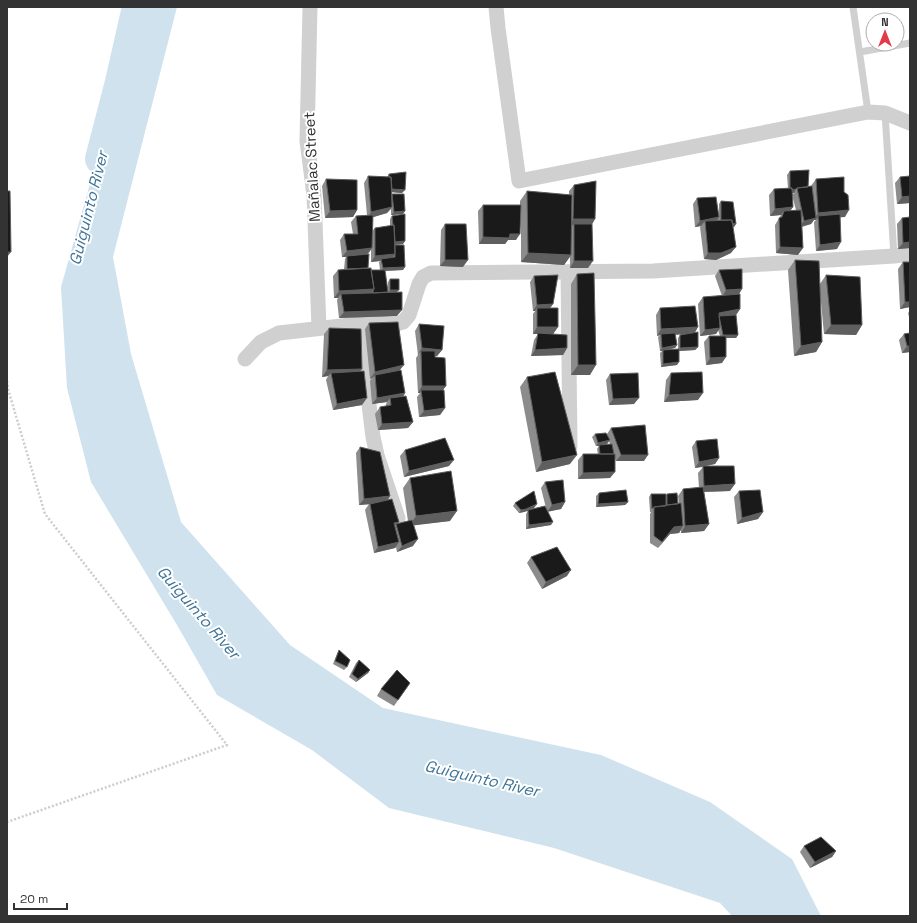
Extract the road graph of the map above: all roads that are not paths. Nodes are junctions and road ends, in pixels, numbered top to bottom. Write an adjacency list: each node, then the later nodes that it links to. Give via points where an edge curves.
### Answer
1 (310, 7): 13 (street, Mañalac Street, via 307,141 314,195)
2 (496, 7): 6 (street, via 519,181)
3 (853, 7): 5 (lane)
4 (910, 43): 5 (lane)
5 (860, 52): 6 (lane)
6 (868, 112): 7 (street)
7 (885, 113): 8 (street); 10 (lane)
8 (910, 123)
9 (910, 254): 10 (street)
10 (894, 256): 11 (street, via 683,270)
11 (568, 272): 12 (street, via 431,273 423,277 409,315 403,322); 15 (street)
12 (359, 324): 13 (street); 16 (street, via 373,437)
13 (319, 328): 14 (street, via 279,333 261,342)
14 (245, 359)
15 (570, 447)
16 (398, 518)

